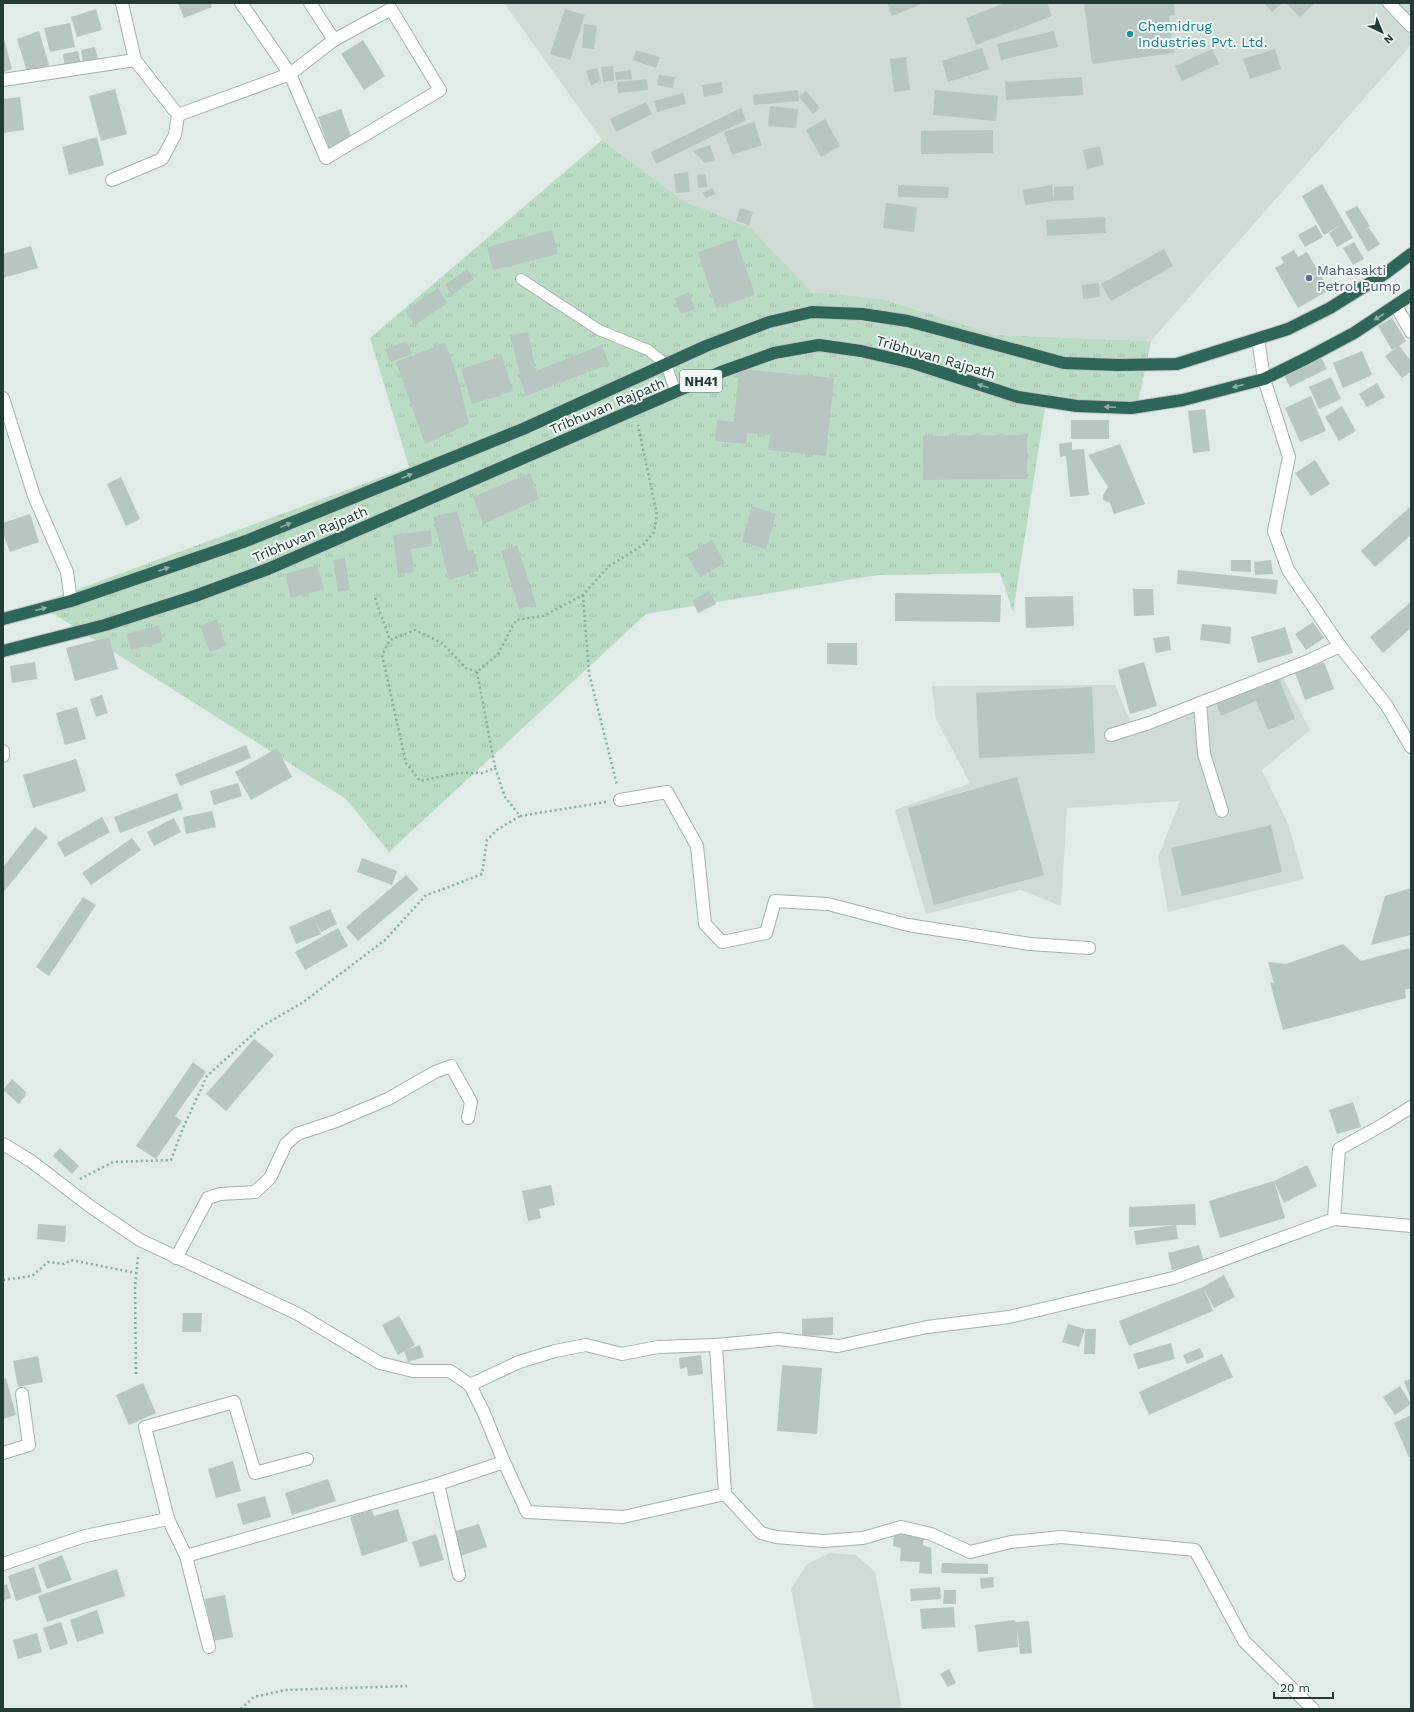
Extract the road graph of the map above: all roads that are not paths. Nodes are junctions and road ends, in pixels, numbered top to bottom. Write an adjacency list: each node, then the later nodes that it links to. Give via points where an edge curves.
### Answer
1 (122, 3): 7 (street)
2 (241, 3): 8 (street)
3 (310, 3): 6 (street)
4 (1389, 3): 5 (street)
5 (1411, 26)
6 (334, 40): 8 (street); 8 (street, via 391,9 440,90 326,158)
7 (135, 60): 9 (street); 10 (street)
8 (290, 74): 10 (street)
9 (3, 80)
10 (178, 115): 11 (street, via 175,135 162,159)
11 (112, 180)
12 (1411, 254): 17 (highway, Tribhuvan Rajpath / NH41, via 1386,274 1330,308 1288,329)
13 (521, 279): 18 (lane, via 599,330 648,350)
14 (1411, 295): 15 (highway, Tribhuvan Rajpath / NH41)
15 (1396, 306): 16 (street); 19 (highway, Tribhuvan Rajpath / NH41, one-way to 19, via 1354,333)
16 (1411, 332)
17 (1258, 339): 18 (highway, Tribhuvan Rajpath / NH41, via 1177,364 1064,363 908,321 862,314 812,312 769,322); 19 (street)
18 (666, 364): 20 (lane); 22 (highway, Tribhuvan Rajpath / NH41, one-way to 18, via 246,541 523,429)
19 (1264, 379): 20 (highway, Tribhuvan Rajpath / NH41, one-way to 20, via 1183,400 1131,408 1077,406 1018,398 913,363 861,351 819,345 774,353 721,372); 24 (street, via 1289,457 1274,531 1288,570)
20 (676, 393): 25 (highway, Tribhuvan Rajpath / NH41, via 254,574 105,624)
21 (3, 398): 22 (street, via 34,496 67,572)
22 (72, 601): 23 (highway, Tribhuvan Rajpath / NH41, one-way to 22)
23 (3, 619)
24 (1340, 646): 26 (street); 28 (street, via 1387,706)
25 (3, 651)
26 (1200, 703): 27 (street); 32 (street, via 1204,754)
27 (1111, 735)
28 (1411, 747)
29 (3, 751): 30 (street)
30 (3, 756)
31 (620, 800): 33 (street, via 667,792 697,846 705,924 722,942 766,934 775,901 828,904 908,925 1030,944)
32 (1222, 811)
33 (1089, 948)
34 (1411, 1107): 37 (street, via 1339,1150)
35 (468, 1118): 39 (street, via 471,1102 452,1066 435,1072 388,1100 297,1134 286,1144 270,1178 255,1192 220,1194 208,1198)
36 (3, 1144): 39 (street, via 31,1161 91,1207 140,1240)
37 (1334, 1219): 38 (street); 40 (street, via 1173,1278 1009,1317 926,1327 838,1346 779,1338)
38 (1411, 1226)
39 (176, 1258): 41 (street, via 298,1314 380,1363 413,1371 450,1371)
40 (716, 1345): 41 (street, via 658,1347 622,1354 586,1345 519,1362); 47 (street)
41 (470, 1385): 45 (street)
42 (22, 1394): 43 (street, via 29,1445)
43 (3, 1453)
44 (307, 1459): 48 (street, via 255,1473 234,1402 146,1427)
45 (504, 1462): 46 (street); 47 (street, via 527,1512 623,1517)
46 (438, 1484): 49 (street); 51 (street)
47 (725, 1494): 53 (street, via 761,1534 776,1537 823,1541 863,1538 901,1526 931,1534 970,1552 1011,1542 1061,1537 1195,1550 1244,1641)
48 (168, 1519): 49 (street); 50 (street, via 85,1536)
49 (186, 1556): 52 (street)
50 (3, 1564)
51 (459, 1575)
52 (209, 1647)
53 (1313, 1709)

